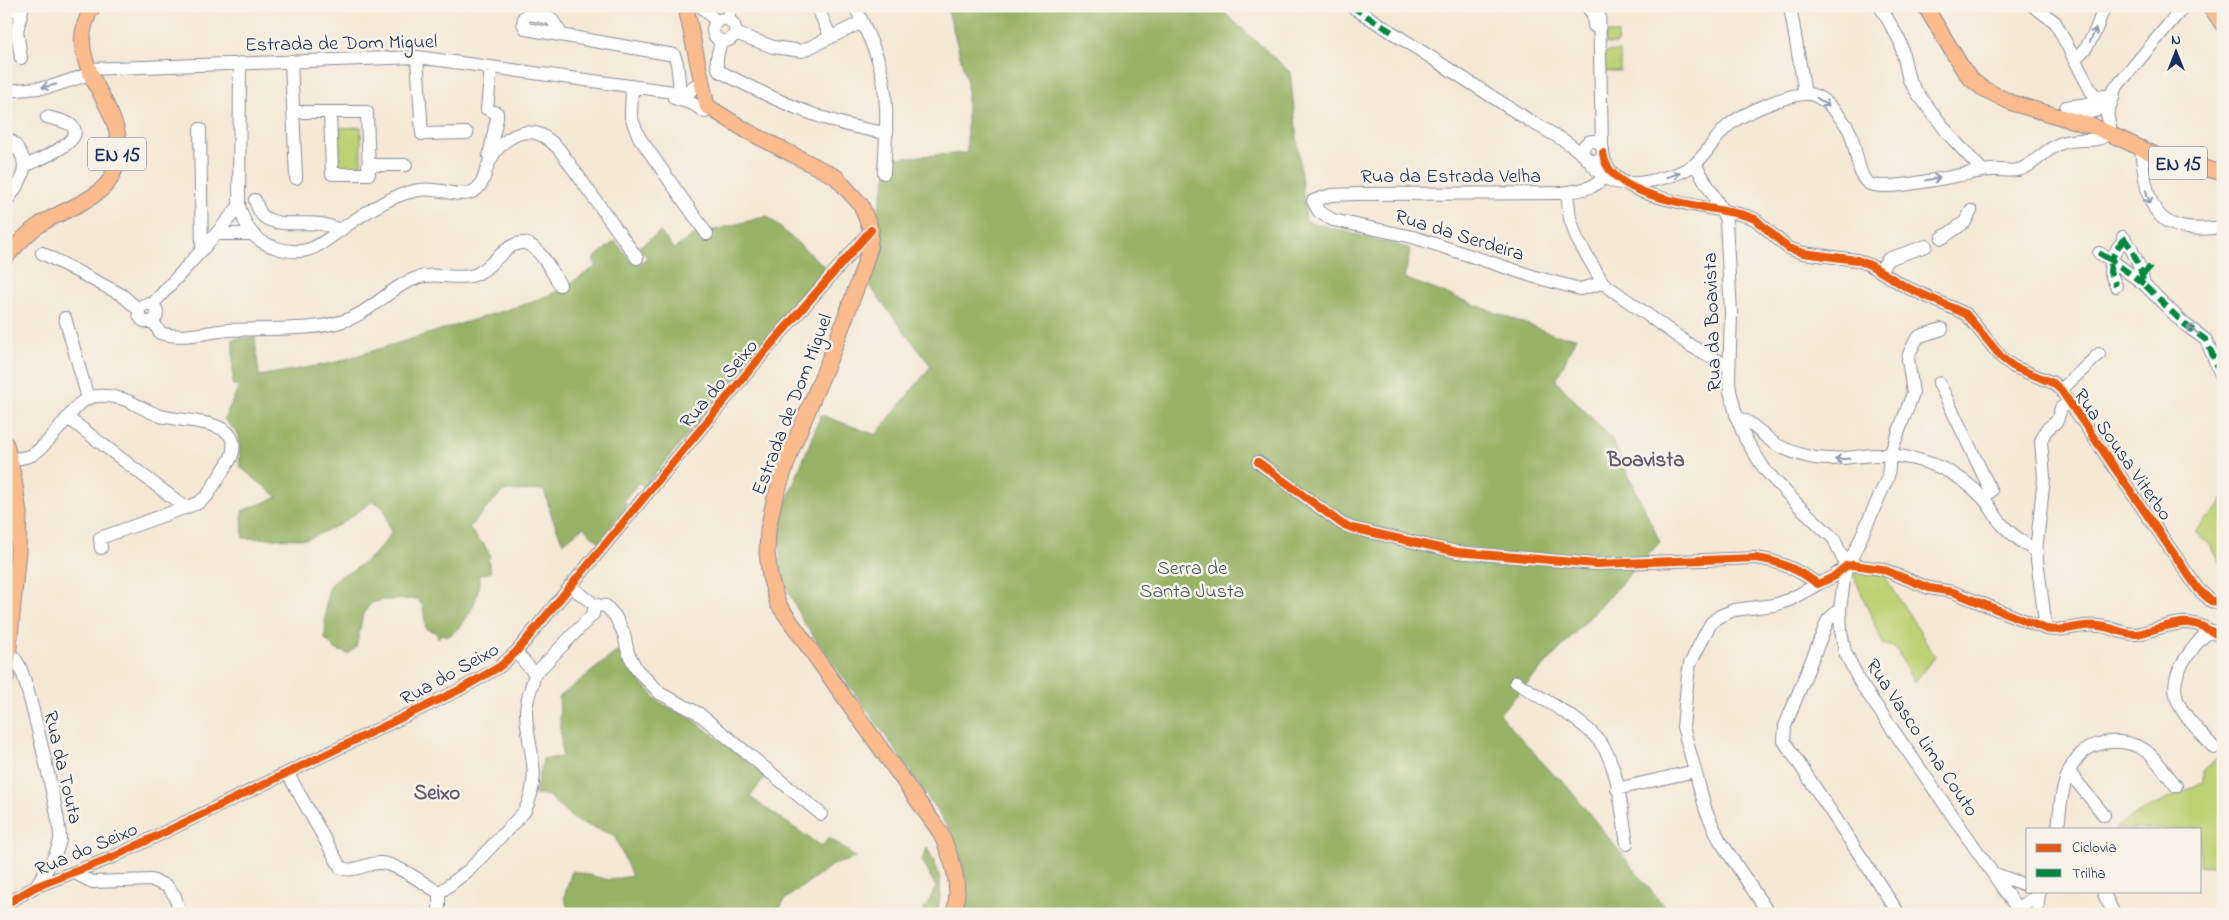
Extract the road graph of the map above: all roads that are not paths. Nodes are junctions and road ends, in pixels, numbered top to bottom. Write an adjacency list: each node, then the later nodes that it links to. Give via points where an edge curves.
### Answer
1 (93, 6): 32 (main road, EN 15, via 85,19 81,37)
2 (732, 6): 17 (street)
3 (817, 6): 22 (street)
4 (855, 6): 18 (street)
5 (1351, 6): 54 (street, via 1530,121)
6 (1587, 6): 24 (street, via 1593,15)
7 (1599, 6): 24 (street)
8 (1790, 6): 37 (street)
9 (1880, 6): 60 (street, via 1900,41 1909,80 1951,137)
10 (1925, 6): 25 (main road)
11 (2033, 6): 28 (street, via 2055,22)
12 (2104, 6): 28 (street, one-way to 12, via 2088,45)
13 (2184, 6): 35 (street)
14 (2210, 6): 19 (main road)
15 (685, 7): 17 (street); 34 (main road); 48 (main road, Estrada de Dom Miguel, via 707,106)
16 (14, 10): 27 (street)
17 (722, 21): 20 (street, via 733,23); 23 (street, via 714,28 714,34)
18 (862, 22): 22 (street); 50 (street, via 879,62)
19 (2223, 25)
20 (735, 33): 22 (street, via 792,51 802,51); 23 (street, via 731,39)
21 (562, 35): 38 (street, via 674,55)
22 (830, 36)
23 (721, 41): 50 (street, via 716,59 719,71 817,117 844,126)
24 (1599, 50): 54 (street, via 1601,114)
25 (1955, 52): 40 (main road, via 1967,65 1997,86); 45 (main road, via 1971,79 1995,95 2031,108)
26 (417, 57): 29 (street, Estrada de Dom Miguel); 31 (street, Estrada de Dom Miguel); 49 (street, via 422,134)
27 (21, 58)
28 (2074, 59): 39 (street, via 2091,91)
29 (291, 61): 30 (street, Estrada de Dom Miguel); 41 (street)
30 (240, 63): 32 (street, Estrada de Dom Miguel); 70 (street)
31 (491, 67): 33 (street, Estrada de Dom Miguel); 55 (street, via 487,109 497,113 497,118)
32 (88, 72): 36 (street, Estrada de Dom Miguel, one-way to 36, via 50,86); 84 (main road, EN 15, via 117,128 118,153 111,178 92,197 38,226)
33 (632, 86): 38 (street, Estrada de Dom Miguel); 78 (street, via 631,116 639,137)
34 (694, 86): 38 (street); 43 (main road)
35 (2118, 86): 39 (street); 45 (street); 47 (street, via 2107,114)
36 (6, 91)
37 (1805, 94): 56 (street, via 1751,113 1729,125); 60 (street, one-way to 60, via 1824,101 1841,117 1853,140 1860,171 1866,182 1876,187)
38 (681, 96): 43 (street, Estrada de Dom Miguel)
39 (2099, 99): 40 (street)
40 (2066, 107): 45 (main road)
41 (293, 112): 42 (street); 63 (street)
42 (330, 112): 57 (street, via 367,112); 57 (street, via 332,174 369,174)
43 (704, 112): 48 (main road, Estrada de Dom Miguel, via 718,121)
44 (47, 117): 59 (street, via 71,125 75,134 68,144)
45 (2088, 119): 47 (main road); 52 (street)
46 (200, 129): 81 (street)
47 (2110, 130): 52 (street, via 2100,140); 53 (main road)
48 (747, 131): 74 (main road, Estrada de Dom Miguel, via 836,177 862,205)
49 (467, 132)
50 (886, 133): 61 (street)
51 (6, 138): 59 (street, via 16,146)
52 (2088, 140): 60 (street, via 2052,146 2017,170)
53 (2138, 147): 62 (main road, EN 15, via 2176,162); 73 (street, one-way to 73, via 2146,190 2151,205 2161,216 2186,228)
54 (1594, 154): 64 (street, via 1596,176); 65 (street)
55 (488, 164): 75 (street, via 483,182 474,191 466,194 433,190 409,192 374,208); 85 (street, via 497,148 512,137 529,132 544,136 559,149)
56 (1695, 164): 65 (street, one-way to 56, via 1662,178 1684,172); 71 (street, Rua da Boavista)
57 (368, 165): 58 (street)
58 (406, 165)
59 (25, 166): 68 (street, via 20,181)
60 (1983, 171)
61 (884, 173)
62 (2223, 173)
63 (296, 178)
64 (1601, 182): 65 (street); 66 (street, Rua da Estrada Velha)
65 (1625, 183): 71 (street, via 1652,195)
66 (1567, 192): 69 (street, Rua da Estrada Velha, via 1540,195 1331,195); 90 (street, via 1577,239)
67 (254, 200): 75 (street, via 264,216 272,220 325,224)
68 (6, 202)
69 (1313, 202): 90 (street, Rua da Serdeira, via 1319,212 1333,220 1413,236 1535,277 1580,288)
70 (239, 206): 76 (street); 77 (street)
71 (1722, 210): 88 (street, Rua Sousa Viterbo, via 1755,219 1788,248 1857,260); 99 (street, Rua da Boavista, via 1726,221 1730,279)
72 (1971, 211): 79 (street, via 1965,222)
73 (2223, 227)
74 (871, 230): 118 (street, Rua do Seixo, via 767,349); 152 (main road, Estrada de Dom Miguel, via 860,281 774,501 767,553 778,604 940,832 958,887)
75 (340, 231): 77 (street, via 325,243 306,251 284,251 265,245)
76 (218, 234): 77 (street); 81 (street)
77 (251, 234)
78 (706, 234)
79 (1942, 238)
80 (1926, 246): 88 (street, via 1888,258)
81 (202, 248): 93 (street)
82 (42, 252): 94 (street, via 122,295)
83 (2099, 253): 86 (street)
84 (6, 257)
85 (638, 258)
86 (2111, 260): 89 (street); 89 (street, via 2124,238); 92 (street, via 2110,272)
87 (2152, 265): 89 (street)
88 (1880, 271): 102 (street, Rua Sousa Viterbo, via 1906,287 1966,314 2002,358)
89 (2143, 280): 100 (street, one-way to 89, via 2206,340 2174,314)
90 (1602, 283): 99 (street, via 1691,346)
91 (560, 285): 96 (street, via 536,251 523,243 513,245 475,275 416,278 351,319 332,325 170,336 160,333)
92 (2116, 286)
93 (152, 305): 94 (street, via 146,304); 96 (street, via 157,313)
94 (139, 310): 96 (street, via 142,320 147,323)
95 (65, 318): 103 (street)
96 (153, 321)
97 (1942, 329): 109 (street, via 1920,336 1909,354 1913,393)
98 (2099, 354): 102 (street)
99 (1728, 366): 106 (street, Rua da Boavista)
100 (2223, 378)
101 (1939, 383): 112 (street, via 1990,491)
102 (2061, 390): 104 (street, Rua Sousa Viterbo)
103 (88, 398): 105 (street); 113 (street, via 121,398 161,416 199,422 229,434 233,442 231,458 206,496)
104 (2062, 413): 108 (street, Rua Sousa Viterbo); 108 (street, via 2090,444); 115 (street, via 2046,430 2042,441 2044,477)
105 (68, 418): 110 (street, via 42,448 31,455); 113 (street)
106 (1737, 418): 109 (street, Rua da Boavista, one-way to 106, via 1872,454 1843,460 1808,457 1775,444 1746,420); 116 (street, via 1746,440 1765,470 1834,538)
107 (6, 444): 110 (main road)
108 (2098, 446): 120 (street, Rua Sousa Viterbo, via 2198,589 2211,601)
109 (1890, 455): 112 (street, Rua da Boavista, via 1933,464); 116 (street, via 1888,477)
110 (10, 460): 126 (main road, via 19,512)
111 (1258, 462): 117 (street, via 1342,524 1457,552 1596,564 1756,558 1800,570)
112 (1984, 498): 115 (street, via 2000,522)
113 (186, 508): 114 (street, via 100,538)
114 (101, 548)
115 (2036, 552): 122 (street)
116 (1846, 566): 117 (street); 121 (street, Rua Vasco Lima Couto); 122 (street, via 1853,564 1882,569)
117 (1818, 584): 132 (street, via 1788,600 1734,610 1712,623 1690,664 1684,705 1683,727)
118 (570, 586): 119 (street); 127 (street, Rua do Seixo)
119 (595, 605): 128 (street, via 593,614); 137 (street, via 606,606 615,616 636,670 661,694 698,713)
120 (2223, 605)
121 (1840, 609): 123 (street, Rua Vasco Lima Couto); 124 (street, via 1828,620)
122 (2046, 629): 125 (street, via 2099,626 2137,634 2191,622 2201,624)
123 (1841, 631): 124 (street, via 1830,629); 142 (street, Rua Vasco Lima Couto, via 1845,652 1861,684)
124 (1824, 632): 154 (street, via 1785,726 1784,741)
125 (2218, 635): 131 (street, via 2204,634 2184,661 2178,673 2175,696 2179,707)
126 (8, 652): 129 (main road); 144 (street, Rua da Touta, via 20,666 46,765 60,838 54,860)
127 (516, 652): 128 (street); 134 (street, Rua do Seixo, via 499,667 459,690)
128 (535, 674): 146 (street, via 526,711 534,779 529,803 469,870)
129 (6, 679)
130 (1516, 682): 136 (street, via 1594,735 1610,761)
131 (2214, 748)
132 (1695, 771): 136 (street); 153 (street, via 1713,828)
133 (2069, 772): 135 (street, via 2073,762 2084,751 2100,742 2117,741 2146,751); 138 (street); 139 (street, via 2064,782)
134 (288, 774): 141 (street, Rua do Seixo); 146 (street, via 341,868 348,871 379,863 390,865)
135 (2176, 786)
136 (1617, 789): 140 (street)
137 (821, 814)
138 (2104, 815)
139 (2058, 828)
140 (1627, 844)
141 (75, 873): 144 (street, Rua do Seixo); 150 (street, via 92,882 152,880 167,886 175,896)
142 (1993, 873): 143 (street); 149 (street, Rua Vasco Lima Couto)
143 (2026, 885)
144 (35, 887): 148 (street, Rua do Seixo)
145 (2035, 892): 149 (street); 155 (street)
146 (439, 893): 151 (street)
147 (2104, 894): 156 (street)
148 (6, 904)
149 (2016, 907)
150 (180, 914)
151 (439, 914)
152 (954, 914)
153 (1769, 914)
154 (1899, 914)
155 (2037, 914)
156 (2114, 914)

